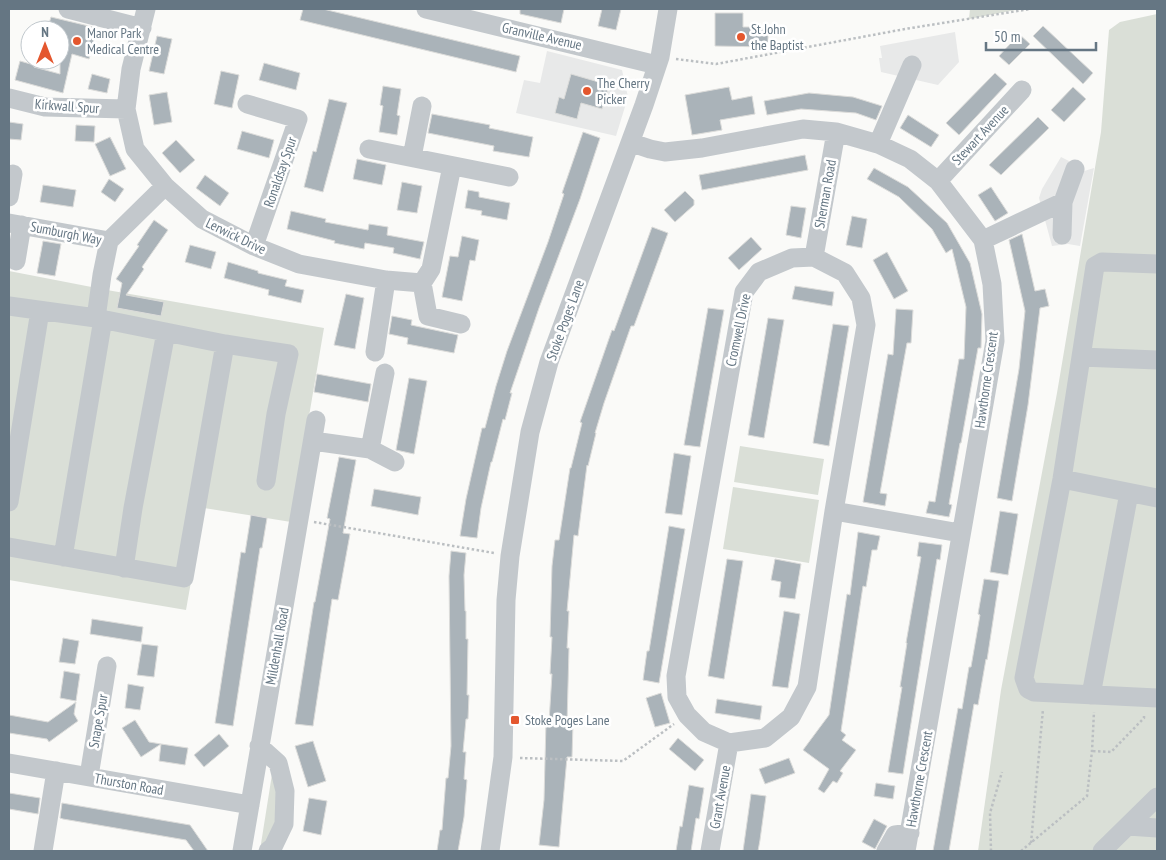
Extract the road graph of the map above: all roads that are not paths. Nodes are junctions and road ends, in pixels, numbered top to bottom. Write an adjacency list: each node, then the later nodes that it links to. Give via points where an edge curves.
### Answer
1 (68, 9): 6 (street)
2 (146, 9): 6 (street, Lerwick Drive)
3 (426, 9): 5 (street, Granville Avenue)
4 (668, 9): 7 (street, Stoke Poges Lane)
5 (457, 12): 7 (street, Granville Avenue)
6 (142, 28): 13 (street, Lerwick Drive, via 131,69)
7 (659, 61): 15 (street, Stoke Poges Lane)
8 (912, 64): 16 (street)
9 (1022, 90): 23 (street, Stewart Avenue)
10 (9, 98): 13 (street, Kirkwall Spur, via 45,107)
11 (247, 104): 31 (street, Ronaldsay Spur, via 298,119)
12 (422, 106): 18 (street)
13 (126, 109): 24 (street, Lerwick Drive, via 136,148)
14 (836, 132): 15 (street, Hawthorne Crescent, via 803,129 665,152); 16 (street, Hawthorne Crescent); 32 (street, Sherman Road)
15 (632, 143): 77 (street, Stoke Poges Lane, via 550,362 530,432 510,556 503,757)
16 (878, 144): 23 (street, Hawthorne Crescent, via 910,159)
17 (369, 149): 18 (street)
18 (412, 157): 19 (street)
19 (452, 166): 22 (street); 36 (street, via 432,269)
20 (1076, 169): 26 (street)
21 (13, 174): 25 (street)
22 (509, 178)
23 (938, 181): 29 (street, Hawthorne Crescent)
24 (165, 186): 30 (street, Sumburgh Way); 31 (street, Lerwick Drive, via 202,219)
25 (9, 197)
26 (1063, 202): 28 (street); 29 (street)
27 (16, 224): 30 (street, Sumburgh Way); 33 (street, Sumburgh Way)
28 (1062, 235)
29 (983, 240): 57 (street, Hawthorne Crescent, via 992,284 995,341)
30 (109, 241): 39 (street, Sumburgh Way, via 102,275)
31 (254, 246): 35 (street, Lerwick Drive, via 299,264)
32 (814, 257): 56 (street, via 845,273 861,298 866,325); 64 (street, Cromwell Drive, via 792,258 759,272 744,292 676,676 677,697 687,715 704,732)
33 (16, 262)
34 (1157, 264): 44 (street, via 1102,262 1095,266)
35 (386, 280): 36 (street, Lerwick Drive); 43 (street)
36 (422, 283): 40 (street, via 428,316)
37 (9, 306): 38 (street)
38 (40, 311): 39 (street); 55 (street)
39 (100, 319): 41 (street); 59 (street, Sumburgh Way)
40 (461, 324)
41 (166, 332): 42 (street); 60 (street)
42 (225, 344): 52 (street, via 289,354); 60 (street, via 184,578)
43 (375, 352)
44 (1081, 357): 45 (street); 51 (street)
45 (1157, 360)
46 (385, 373): 49 (street)
47 (316, 420): 48 (street, Mildenhall Road)
48 (313, 441): 49 (street); 65 (street, Mildenhall Road)
49 (370, 449): 50 (street)
50 (395, 462)
51 (1062, 479): 53 (street); 62 (street, via 1024,678 1028,689 1034,692)
52 (266, 481)
53 (1129, 492): 54 (street); 62 (street)
54 (1157, 498)
55 (9, 502)
56 (834, 511): 57 (street); 64 (street, via 807,687 791,716 765,738)
57 (960, 534): 73 (street, Hawthorne Crescent)
58 (9, 547): 59 (street)
59 (63, 557): 60 (street)
60 (124, 568)
61 (107, 666): 68 (street, Snape Spur)
62 (1093, 695): 63 (street)
63 (1151, 698)
64 (729, 743): 78 (street, Grant Avenue)
65 (259, 746): 70 (street, Mildenhall Road); 76 (street, via 278,763 285,790 284,824)
66 (9, 763): 67 (street, Thurston Road)
67 (56, 771): 68 (street, Thurston Road); 74 (street)
68 (89, 776): 70 (street, Thurston Road)
69 (1157, 797): 71 (street)
70 (250, 805): 75 (street, Mildenhall Road)
71 (1128, 826): 72 (street); 81 (street)
72 (1157, 828)
73 (910, 833): 79 (street, via 895,835); 80 (street, Hawthorne Crescent)
74 (43, 851)
75 (242, 851)
76 (268, 851)
77 (490, 851)
78 (710, 851)
79 (886, 851)
80 (906, 851)
81 (1102, 851)

